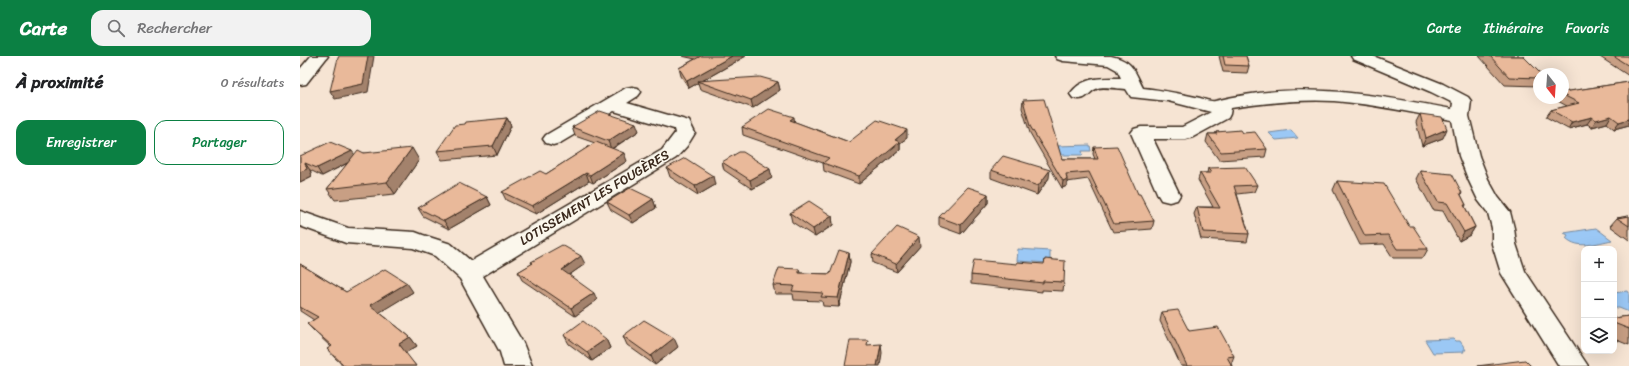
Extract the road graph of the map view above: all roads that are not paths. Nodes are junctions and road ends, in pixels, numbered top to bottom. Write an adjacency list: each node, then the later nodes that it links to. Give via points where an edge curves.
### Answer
1 (320, 56): 4 (street)
2 (1063, 56): 5 (street, via 1121,64)
3 (1359, 56): 10 (street, via 1462,101)
4 (300, 80)
5 (1133, 84): 7 (street, via 1094,83); 9 (street, via 1137,93 1168,96)
6 (632, 92): 8 (street)
7 (1079, 94)
8 (611, 104): 11 (street); 14 (street, LOTISSEMENT LES FOUGÈRES, via 682,125 684,133 680,142 669,154)
9 (1222, 109): 10 (street, via 1222,104 1310,95 1336,96); 12 (street, via 1221,114 1186,133 1141,133)
10 (1460, 116): 16 (street, via 1471,162 1489,200 1499,212 1504,244 1513,273)
11 (553, 139)
12 (1168, 195)
13 (300, 218): 14 (street, via 346,235 415,240 443,250)
14 (469, 273): 15 (street, via 513,351)
15 (518, 366)
16 (1574, 366)

